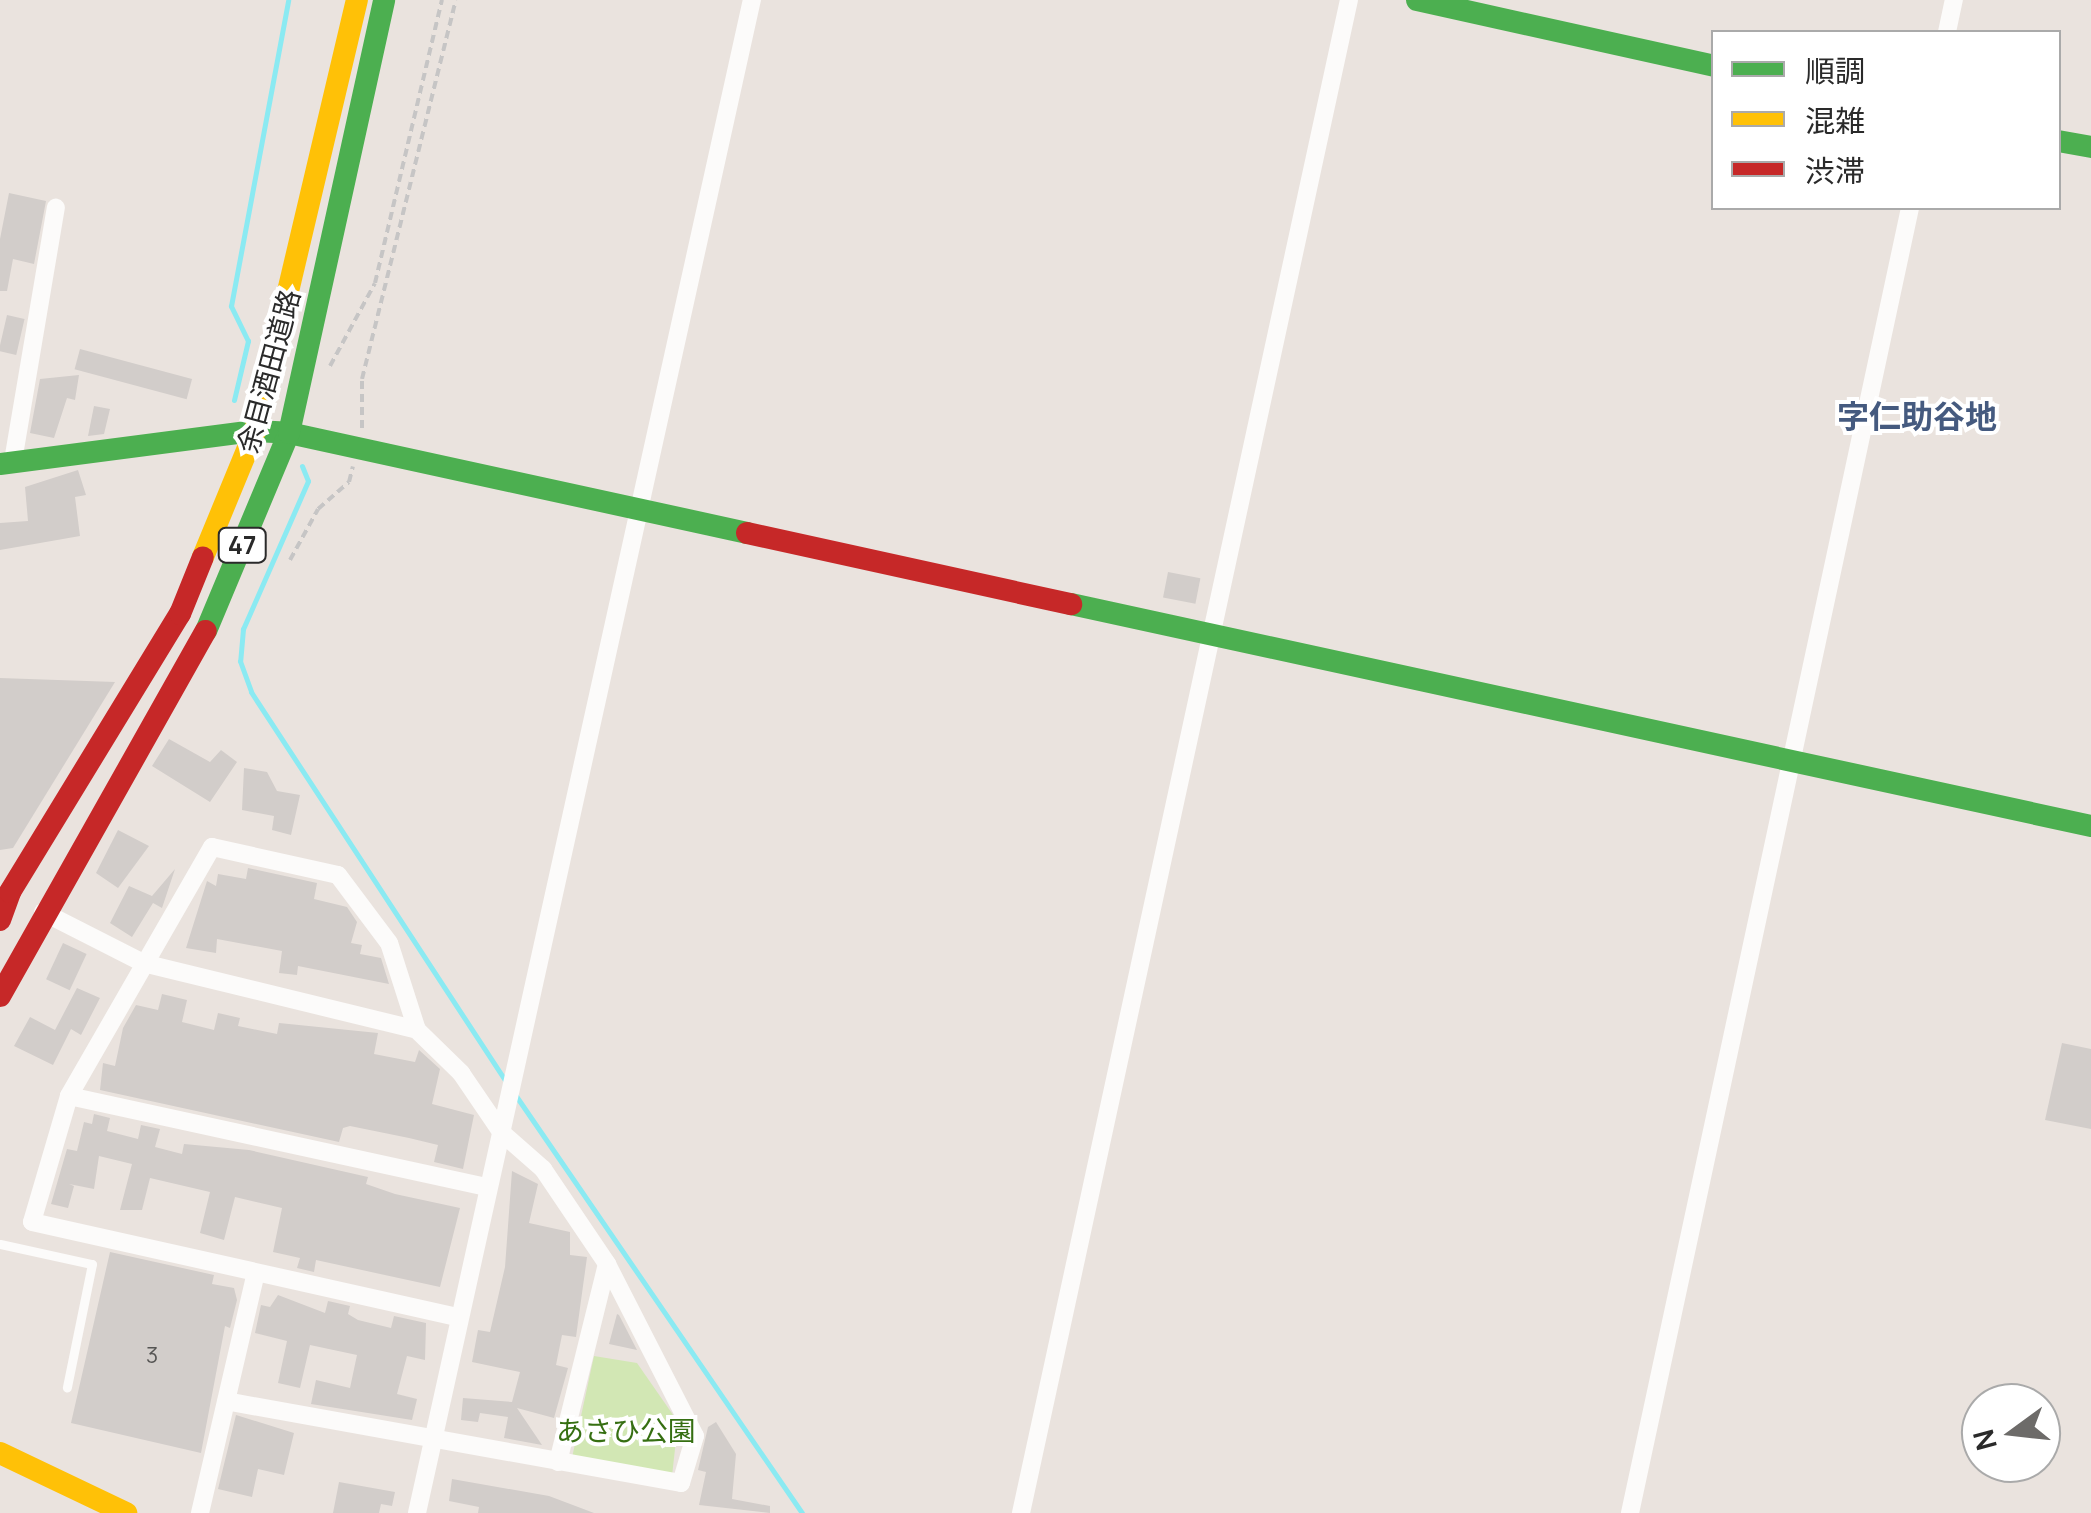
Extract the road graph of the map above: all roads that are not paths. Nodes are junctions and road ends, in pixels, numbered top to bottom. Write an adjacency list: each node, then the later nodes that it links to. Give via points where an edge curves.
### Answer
1 (357, 0): 13 (main road, 余目酒田道路 / 47)
2 (384, 0): 14 (main road, 余目酒田道路 / 47)
3 (752, 0): 16 (street)
4 (1348, 0): 17 (street)
5 (1417, 0): 8 (main road)
6 (1954, 0): 7 (street)
7 (1947, 30)
8 (1711, 65)
9 (2061, 142): 10 (main road)
10 (2091, 148)
11 (56, 208): 15 (street)
12 (1910, 210): 18 (street)
13 (255, 432): 14 (main road); 15 (main road); 20 (main road, 余目酒田道路 / 47, via 180,614)
14 (288, 433): 16 (main road); 21 (main road, 余目酒田道路 / 47, via 208,627)
15 (6, 463)
16 (639, 509): 17 (main road); 27 (street)
17 (1213, 634): 18 (main road); 42 (street)
18 (1793, 761): 19 (main road); 43 (street)
19 (2091, 826)
20 (5, 889): 22 (main road, 余目酒田道路 / 47)
21 (42, 912): 23 (street); 24 (main road, 余目酒田道路 / 47)
22 (0, 920)
23 (143, 963): 25 (street); 25 (street, via 212,847 338,875 389,942); 26 (street)
24 (0, 996)
25 (417, 1030): 27 (street, via 462,1073)
26 (69, 1096): 28 (street); 31 (street, via 32,1222)
27 (502, 1133): 28 (street); 30 (street, via 542,1169)
28 (485, 1187): 32 (street)
29 (0, 1244): 33 (lane, via 92,1264)
30 (608, 1264): 37 (street); 37 (street, via 695,1436 681,1483)
31 (256, 1273): 32 (street); 34 (street)
32 (458, 1317): 35 (street)
33 (67, 1387)
34 (226, 1401): 35 (street); 40 (street)
35 (432, 1439): 37 (street); 41 (street)
36 (0, 1453): 38 (main road)
37 (558, 1462)
38 (92, 1507): 39 (main road)
39 (126, 1513)
40 (200, 1513)
41 (417, 1513)
42 (1021, 1513)
43 (1630, 1513)

